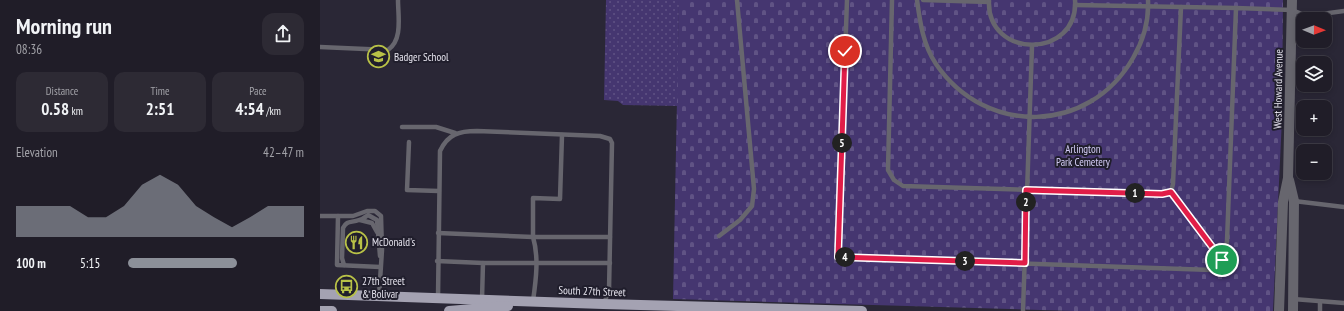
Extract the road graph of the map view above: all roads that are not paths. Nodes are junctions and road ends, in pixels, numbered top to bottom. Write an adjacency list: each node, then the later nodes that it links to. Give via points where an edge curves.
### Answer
1 (398, 0): 16 (lane, via 397,40 393,47 388,50)
2 (737, 0): 31 (lane, via 754,189 752,206 740,220)
3 (847, 0): 40 (lane, via 838,257)
4 (892, 0): 23 (lane, via 888,170 894,180 903,186)
5 (917, 0): 17 (lane, via 925,42 935,63 949,81 966,96 985,107)
6 (923, 0): 8 (lane)
7 (1148, 0): 11 (lane)
8 (989, 1): 15 (lane, via 991,16 997,28 1018,44)
9 (1075, 2): 11 (lane); 15 (lane, via 1072,18 1066,29 1045,44)
10 (1292, 5): 13 (lane); 14 (lane, via 1307,16); 22 (street, West Howard Avenue)
11 (1148, 6): 12 (lane); 17 (lane, via 1138,50 1112,86 1094,100 1073,110 1052,116)
12 (1181, 7): 13 (lane); 25 (lane)
13 (1236, 8): 35 (lane, via 1227,241)
14 (1344, 11)
15 (1032, 46): 17 (lane)
16 (320, 48)
17 (1029, 117): 23 (lane)
18 (402, 127): 19 (lane, via 436,127)
19 (455, 133): 20 (lane, via 477,131); 24 (lane, via 447,139 440,151)
20 (562, 135): 32 (lane, via 560,199 533,198); 33 (lane, via 606,137 612,143)
21 (409, 142): 24 (lane, via 407,190)
22 (1288, 178): 26 (street, West Howard Avenue); 58 (street, West Howard Avenue, via 1283,202)
23 (1026, 190): 25 (lane, via 1162,194); 40 (lane)
24 (439, 191): 30 (lane)
25 (1171, 192): 35 (lane)
26 (1294, 201): 27 (lane); 47 (street, West Howard Avenue)
27 (1344, 207)
28 (320, 216): 29 (lane)
29 (338, 216): 34 (lane, via 353,216 375,211 380,216); 41 (lane, via 337,265)
30 (438, 233): 32 (lane); 36 (lane)
31 (719, 236)
32 (533, 237): 33 (lane); 38 (lane, via 537,249)
33 (610, 237): 39 (lane)
34 (381, 260): 41 (lane, via 378,235 372,223 350,221 345,223 343,228); 42 (lane)
35 (1222, 260): 40 (lane, via 1212,270)
36 (437, 261): 37 (lane); 45 (lane)
37 (483, 262): 38 (lane); 46 (lane)
38 (536, 262): 39 (lane); 48 (lane)
39 (610, 263): 51 (lane, via 609,291)
40 (1025, 263): 57 (lane)
41 (344, 265): 42 (lane)
42 (380, 267): 44 (lane)
43 (320, 294): 44 (main road)
44 (379, 296): 45 (main road)
45 (438, 298): 46 (main road)
46 (482, 299): 48 (main road)
47 (1293, 299): 49 (lane); 59 (street, West Howard Avenue)
48 (533, 302): 51 (main road, South 27th Street); 54 (main road)
49 (1320, 302): 50 (lane); 60 (lane)
50 (1344, 303)
51 (603, 304): 55 (main road, South 27th Street)
52 (320, 311): 53 (main road)
53 (332, 311)
54 (449, 311)
55 (843, 311): 56 (main road, South 27th Street)
56 (862, 311)
57 (1023, 311)
58 (1279, 311)
59 (1293, 311)
60 (1320, 311)

